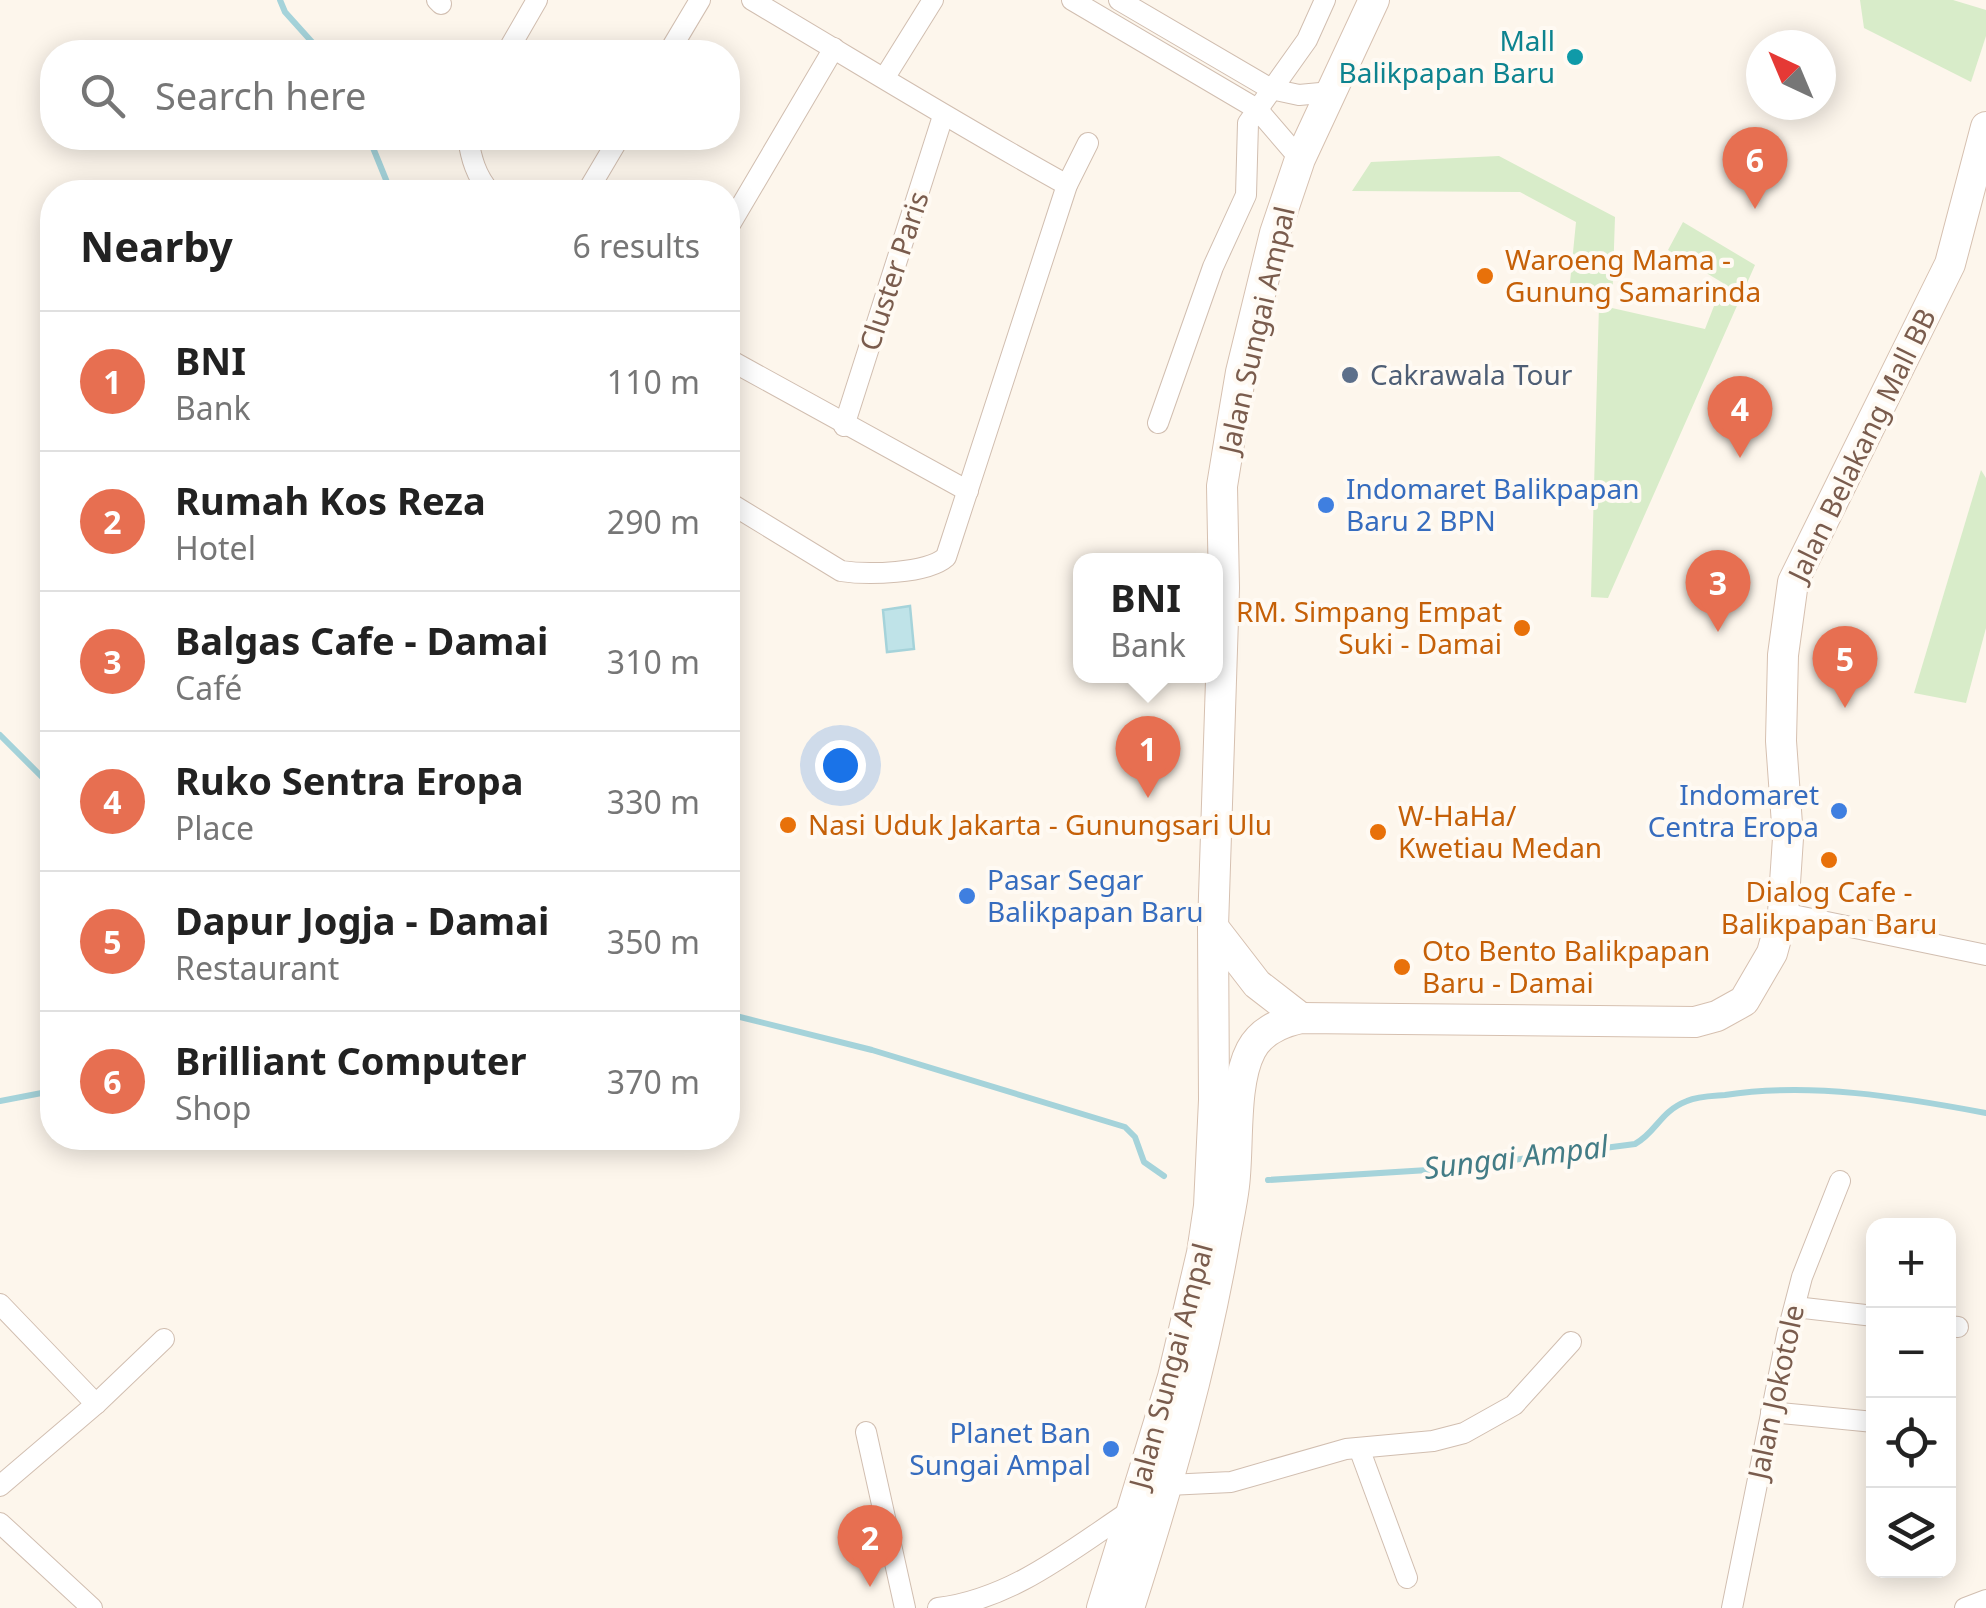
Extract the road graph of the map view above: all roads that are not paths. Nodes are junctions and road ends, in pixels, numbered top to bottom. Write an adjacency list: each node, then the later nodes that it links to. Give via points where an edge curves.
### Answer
1 (537, 0): 9 (street)
2 (700, 0): 10 (street)
3 (752, 0): 12 (street)
4 (933, 0): 14 (street)
5 (1072, 0): 13 (street)
6 (1119, 0): 11 (street)
7 (1325, 0): 15 (street, via 1307,40)
8 (1374, 0): 16 (main road, Jalan Sungai Ampal)
9 (514, 40)
10 (676, 40)
11 (1196, 47): 13 (street); 15 (street)
12 (834, 48): 14 (street); 27 (street)
13 (1186, 68): 17 (street)
14 (885, 78): 18 (street)
15 (1264, 85): 16 (street, via 1299,95); 17 (street)
16 (1331, 92): 23 (main road, Jalan Sungai Ampal)
17 (1257, 109): 23 (street); 29 (street, via 1246,134 1246,195)
18 (943, 116): 26 (street); 30 (street, Cluster Paris)
19 (1986, 127): 35 (main road, Jalan Belakang Mall BB, via 1950,264 1793,582 1782,672 1788,838)
20 (1088, 143): 26 (street)
21 (470, 150): 24 (street)
22 (612, 150): 25 (street)
23 (1300, 159): 33 (main road, Jalan Sungai Ampal, via 1241,372 1222,486)
24 (480, 180)
25 (593, 180)
26 (1067, 185): 31 (street)
27 (740, 208)
28 (740, 366): 30 (street)
29 (1158, 423)
30 (844, 426): 31 (street)
31 (968, 491): 32 (street, via 951,548 940,562 858,574 827,565)
32 (740, 510)
33 (1223, 616)
34 (1221, 683): 36 (main road, Jalan Sungai Ampal)
35 (1783, 913): 37 (street); 38 (main road, Jalan Belakang Mall BB, via 1772,953 1744,1001 1695,1022)
36 (1212, 928): 38 (main road, via 1257,984); 39 (main road, Jalan Sungai Ampal)
37 (1986, 956)
38 (1301, 1018): 39 (main road, Jalan Belakang Mall BB, via 1271,1029 1247,1060)
39 (1226, 1169): 41 (main road, Jalan Sungai Ampal)
40 (1840, 1181): 43 (street, Jalan Jokotole)
41 (1212, 1255): 52 (main road, Jalan Sungai Ampal, via 1206,1341); 54 (main road, Jalan Sungai Ampal)
42 (0, 1304): 47 (street)
43 (1795, 1306): 44 (street); 48 (street, Jalan Jokotole)
44 (1866, 1315)
45 (164, 1339): 47 (street)
46 (1571, 1342): 51 (street, via 1535,1385 1490,1421 1433,1440)
47 (96, 1404): 53 (street)
48 (1771, 1412): 49 (street); 64 (street, Jalan Jokotole)
49 (1866, 1421)
50 (866, 1432): 60 (street)
51 (1359, 1448): 52 (street, via 1231,1482); 56 (street)
52 (1168, 1485): 54 (street); 63 (main road, Jalan Sungai Ampal)
53 (0, 1486)
54 (1132, 1510): 58 (street, Jalan Sungai Ampal); 62 (main road)
55 (0, 1523): 59 (street)
56 (1406, 1578)
57 (1986, 1600): 65 (street)
58 (978, 1605): 61 (street, Jalan Sungai Ampal)
59 (92, 1608)
60 (906, 1608)
61 (938, 1608)
62 (1102, 1608)
63 (1129, 1608)
64 (1732, 1608)
65 (1966, 1608)

